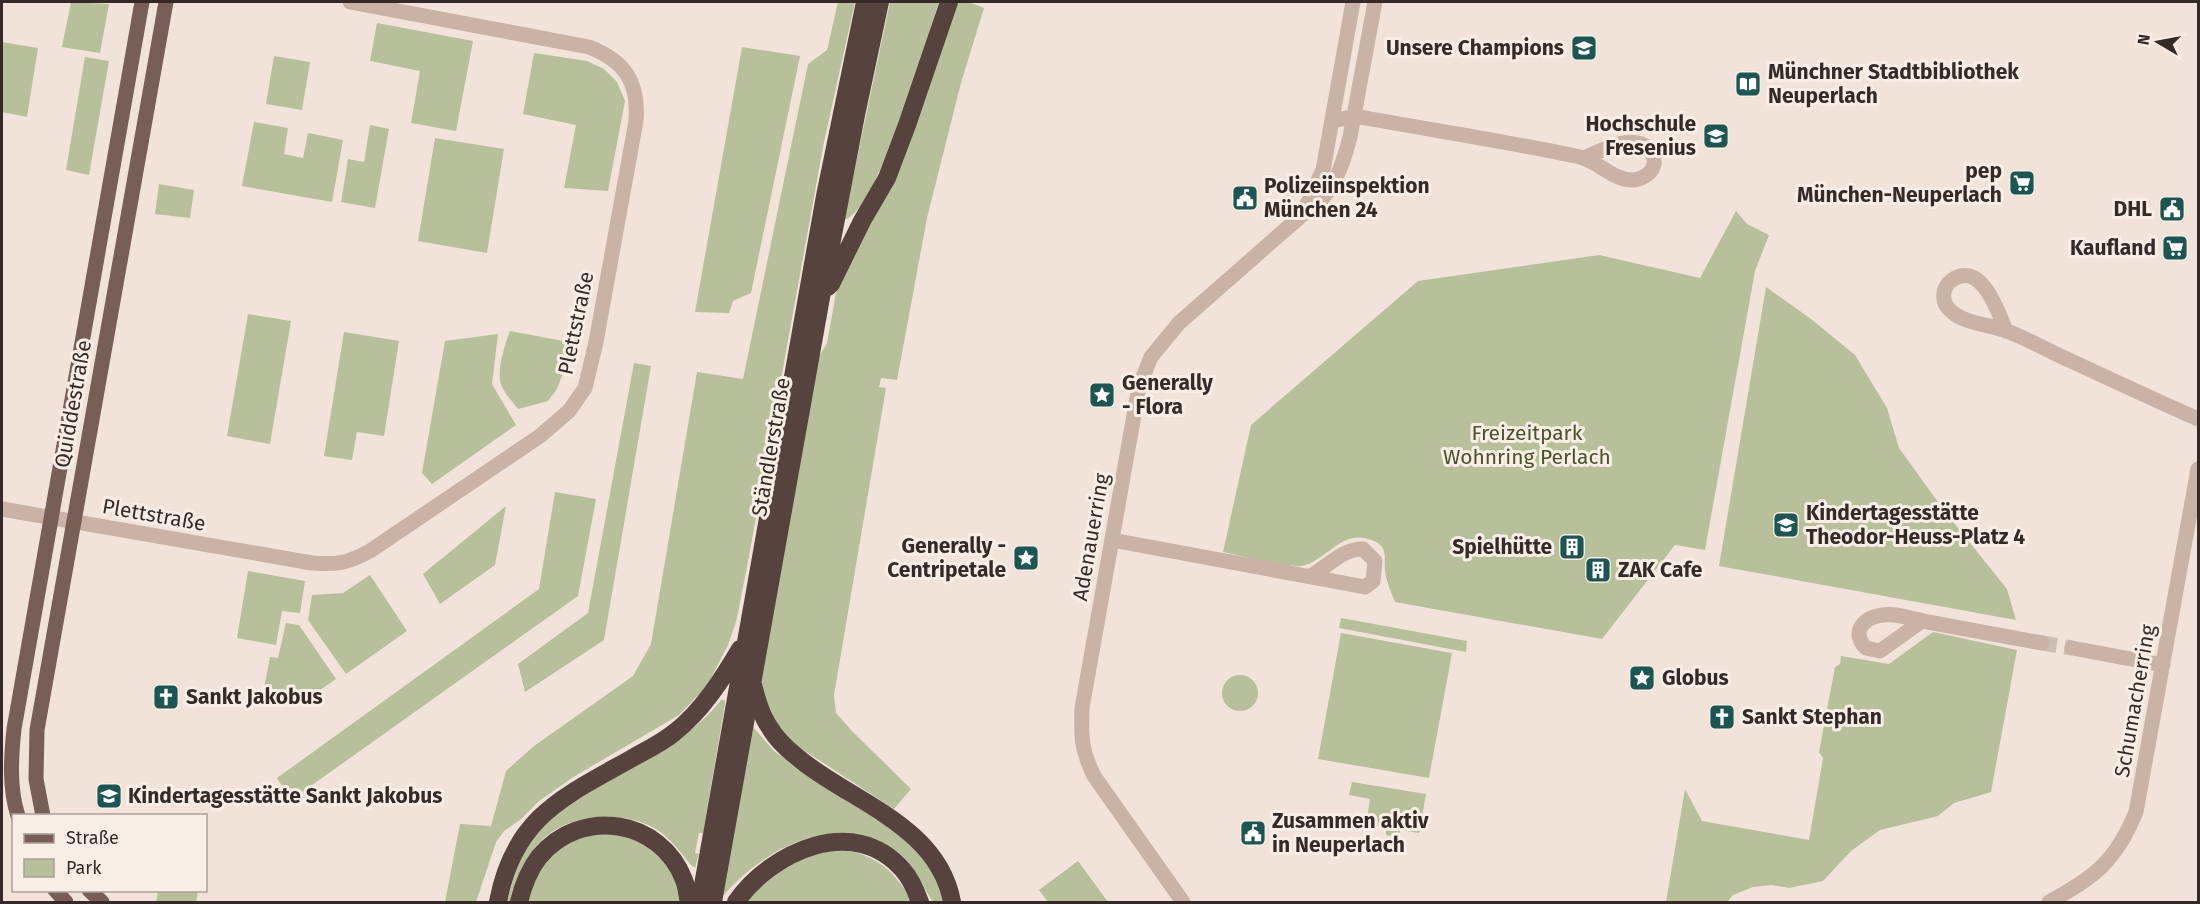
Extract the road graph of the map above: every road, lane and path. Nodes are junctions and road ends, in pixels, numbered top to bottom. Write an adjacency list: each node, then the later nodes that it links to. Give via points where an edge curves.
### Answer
1 (142, 2): 18 (main road, Quiddestraße)
2 (166, 2): 19 (main road, Quiddestraße)
3 (350, 2): 19 (street, Plettstraße, via 589,47 609,55 627,75 637,103 636,121 585,387 569,411 540,436 348,562 312,563)
4 (865, 2): 23 (highway, Ständlerstraße, via 825,196)
5 (880, 2): 13 (highway, Ständlerstraße)
6 (949, 2): 13 (highway, via 887,178 831,284)
7 (1353, 2): 10 (street, Adenauerring)
8 (1375, 2): 9 (street, Adenauerring)
9 (1355, 116): 10 (street); 11 (street); 12 (street, Adenauerring, via 1345,157 1332,187 1313,209)
10 (1333, 121): 12 (street, Adenauerring, via 1323,170)
11 (1584, 158)
12 (1302, 215): 20 (street, Adenauerring, via 1179,323 1151,357 1139,387)
13 (822, 292): 27 (highway, Ständlerstraße)
14 (2006, 331): 15 (street)
15 (2199, 419)
16 (2199, 469): 26 (street, Schumacherring)
17 (2, 509): 18 (street, Plettstraße)
18 (51, 518): 19 (street, Plettstraße); 28 (main road, Quiddestraße, via 11,754)
19 (73, 522): 29 (main road, Quiddestraße, via 37,730 36,779)
20 (1112, 540): 21 (street); 40 (street, Adenauerring, via 1082,708 1081,739 1095,777)
21 (1311, 576)
22 (1922, 621): 24 (street)
23 (746, 640): 32 (highway, via 705,701 676,732 562,800 532,825 513,851); 35 (highway, Ständlerstraße)
24 (2042, 643)
25 (2072, 648): 26 (street)
26 (2163, 664): 41 (street, Schumacherring, via 2130,828 2110,860 2077,887)
27 (752, 681): 36 (highway, Ständlerstraße); 39 (highway, via 763,715 780,741 819,774 920,842 940,867)
28 (18, 814)
29 (43, 814)
30 (90, 892): 31 (main road)
31 (102, 903)
32 (498, 903)
33 (519, 903): 34 (highway, via 531,869 554,843 580,829 608,824 638,831 663,848 685,881)
34 (689, 903)
35 (699, 903)
36 (713, 903)
37 (736, 903): 38 (highway, via 780,860 826,842 877,850 902,869)
38 (920, 903)
39 (952, 903)
40 (1182, 903)
41 (2049, 903)

